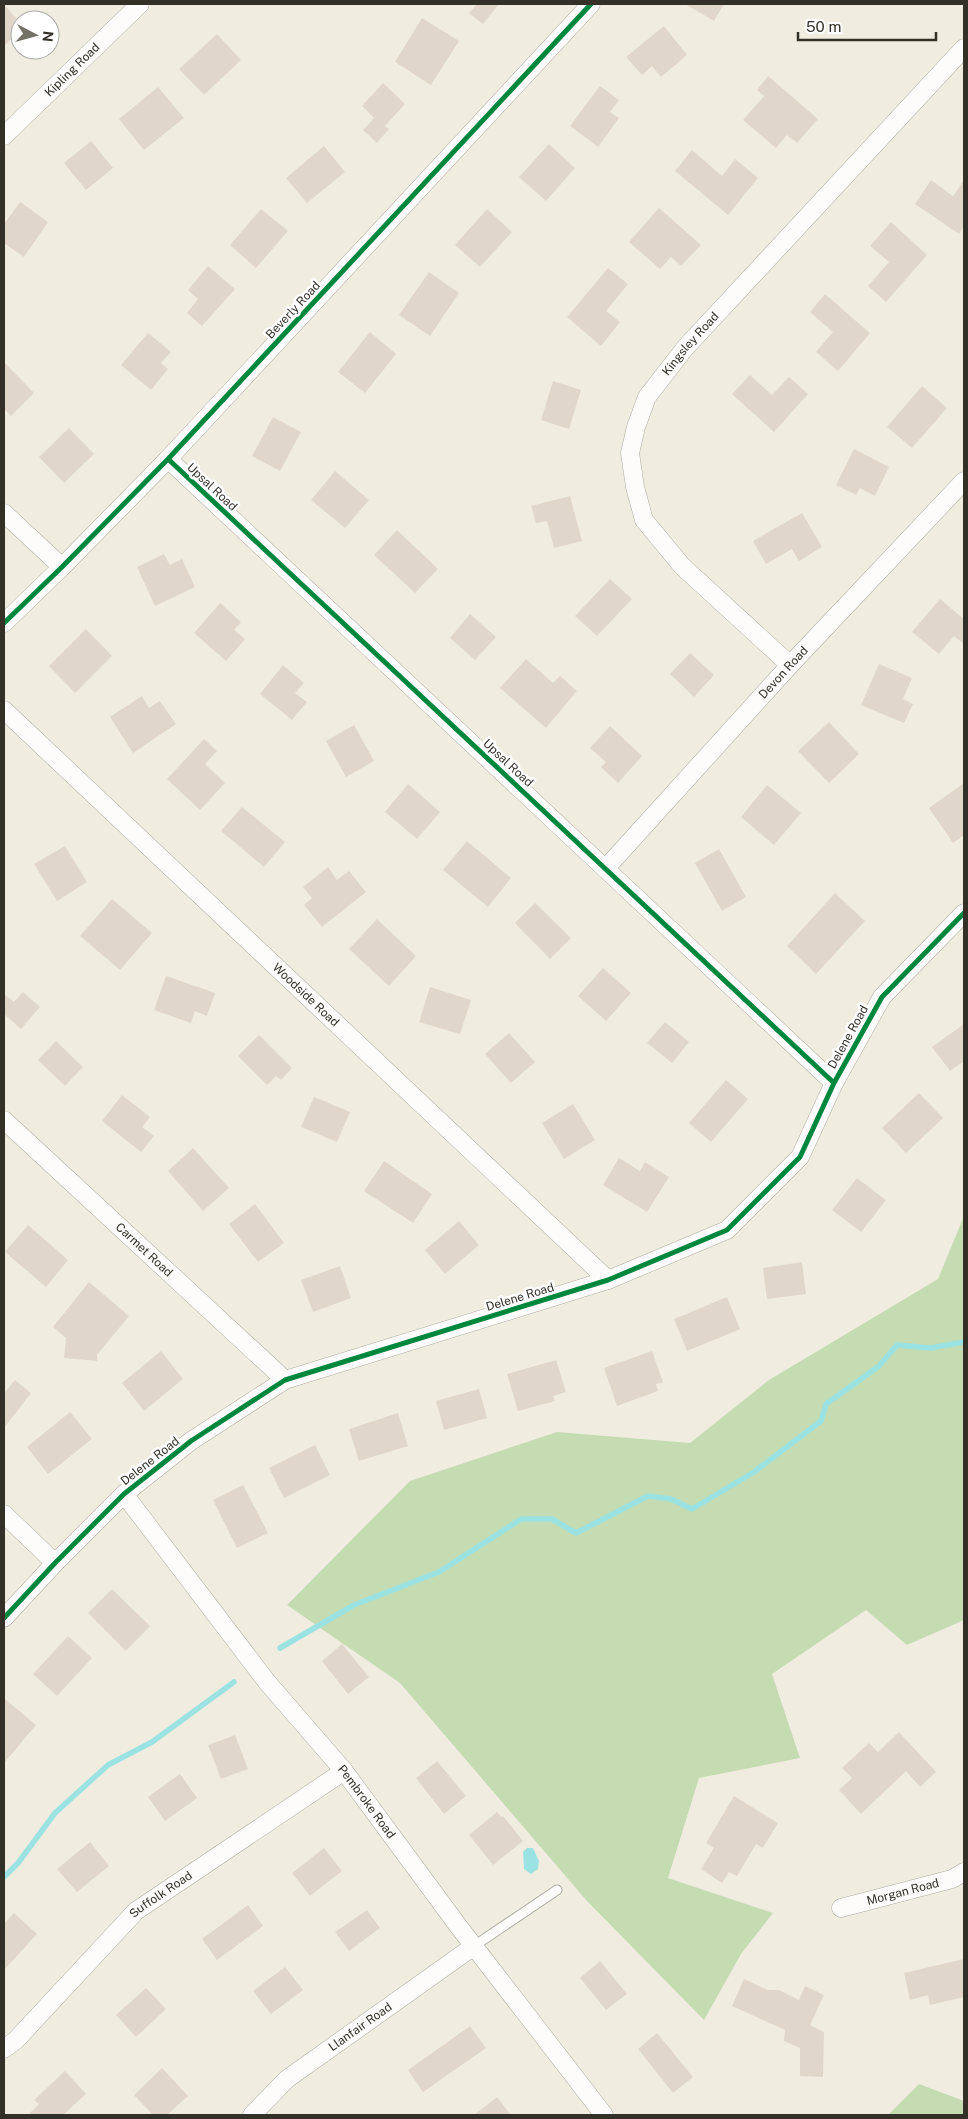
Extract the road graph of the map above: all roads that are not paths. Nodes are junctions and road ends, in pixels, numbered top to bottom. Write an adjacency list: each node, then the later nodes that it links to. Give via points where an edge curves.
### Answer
1 (140, 4): 4 (street, Kipling Road)
2 (590, 4): 5 (street, Beverly Road)
3 (964, 48): 10 (street, Kingsley Road, via 686,348 647,397 636,426 630,453 644,520 682,566)
4 (4, 136)
5 (168, 459): 8 (street, Beverly Road); 12 (street, Upsal Road)
6 (964, 481): 10 (street, Devon Road)
7 (4, 512): 8 (street)
8 (62, 567): 9 (street, Beverly Road)
9 (4, 623)
10 (790, 665): 12 (street, Devon Road)
11 (4, 710): 16 (street, Woodside Road)
12 (606, 868): 14 (street, Upsal Road)
13 (964, 913): 14 (street, Delene Road, via 882,997)
14 (834, 1083): 16 (street, Delene Road, via 800,1156 727,1230)
15 (4, 1120): 17 (street, Carmet Road)
16 (608, 1280): 17 (street, Delene Road)
17 (285, 1380): 18 (street, Delene Road, via 190,1441)
18 (124, 1494): 20 (street, Delene Road); 22 (street, Pembroke Road, via 267,1682)
19 (4, 1514): 20 (street)
20 (55, 1563): 21 (street, Delene Road)
21 (4, 1618)
22 (344, 1771): 26 (street, Pembroke Road); 27 (street, Suffolk Road, via 136,1911)
23 (964, 1872): 25 (street, Morgan Road, via 952,1879)
24 (557, 1890): 26 (lane)
25 (841, 1908)
26 (474, 1946): 28 (street, Llanfair Road, via 287,2079); 29 (street, Pembroke Road)
27 (4, 2049)
28 (252, 2115)
29 (604, 2115)

